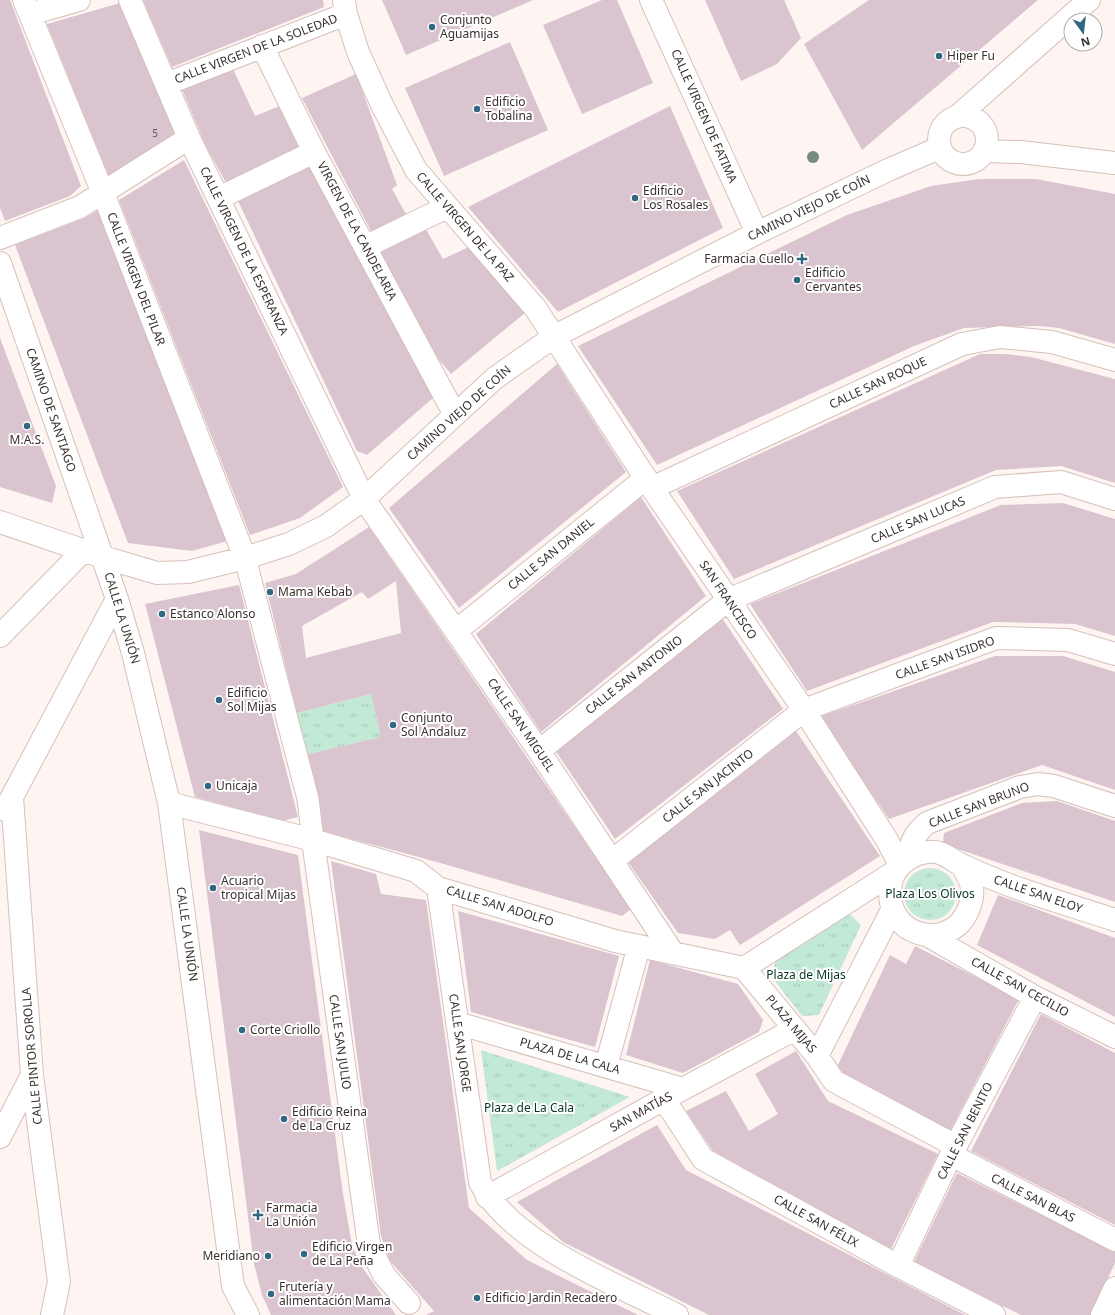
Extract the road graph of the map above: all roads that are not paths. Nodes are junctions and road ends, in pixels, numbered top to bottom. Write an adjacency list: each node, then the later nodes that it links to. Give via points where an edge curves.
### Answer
1 (79, 0): 5 (street)
2 (130, 0): 8 (street, CALLE VIRGEN DE LA ESPERANZA)
3 (651, 0): 18 (street, CALLE VIRGEN DE FATIMA)
4 (1089, 0): 9 (street)
5 (27, 7): 15 (street, CALLE VIRGEN DEL PILAR)
6 (345, 7): 7 (street, CALLE VIRGEN DE LA SOLEDAD); 17 (street, CALLE VIRGEN DE LA PAZ, via 358,52 382,106 416,170)
7 (262, 46): 8 (street, CALLE VIRGEN DE LA SOLEDAD); 13 (street, VIRGEN DE LA CANDELARIA)
8 (166, 84): 10 (street, CALLE VIRGEN DE LA ESPERANZA)
9 (958, 116): 11 (street, via 944,124 938,140); 12 (street, via 974,118 984,128 987,136)
10 (189, 138): 15 (street); 16 (street, CALLE VIRGEN DE LA ESPERANZA)
11 (939, 148): 12 (street, via 944,155 958,164 974,161); 18 (street, CAMINO VIEJO DE COÍN)
12 (984, 151): 14 (street, via 1021,152)
13 (314, 152): 16 (street); 20 (street, VIRGEN DE LA CANDELARIA)
14 (1115, 163)
15 (103, 193): 19 (street, via 80,207); 30 (street, CALLE VIRGEN DEL PILAR)
16 (219, 198): 26 (street, CALLE VIRGEN DE LA ESPERANZA)
17 (447, 207): 20 (street); 22 (street, CALLE VIRGEN DE LA PAZ, via 536,309)
18 (757, 233): 22 (street, CAMINO VIEJO DE COÍN)
19 (0, 238)
20 (365, 247): 24 (street, VIRGEN DE LA CANDELARIA)
21 (0, 263): 29 (street, CAMINO DE SANTIAGO)
22 (555, 336): 24 (street, CAMINO VIEJO DE COÍN, via 495,378); 25 (street, SAN FRANCISCO)
23 (1115, 360): 25 (street, CALLE SAN ROQUE, via 1052,342 1000,337 962,344)
24 (455, 415): 26 (street, CAMINO VIEJO DE COÍN)
25 (649, 483): 32 (street, SAN FRANCISCO); 33 (street, CALLE SAN DANIEL)
26 (364, 499): 30 (street, CAMINO VIEJO DE COÍN, via 320,529 289,544); 33 (street, CALLE SAN MIGUEL)
27 (1115, 499): 32 (street, CALLE SAN LUCAS, via 1061,482 995,487)
28 (0, 522): 29 (street, CAMINO VIEJO DE COÍN)
29 (94, 554): 30 (street, CAMINO VIEJO DE COÍN, via 157,573 188,572); 31 (street, CALLE LA UNIÓN); 34 (street)
30 (245, 558): 42 (street, via 308,799)
31 (117, 599): 38 (street); 39 (street, CALLE LA UNIÓN, via 133,653)
32 (728, 600): 36 (street, SAN FRANCISCO); 37 (street, CALLE SAN ANTONIO)
33 (456, 631): 37 (street, CALLE SAN MIGUEL)
34 (0, 636)
35 (1115, 654): 36 (street, CALLE SAN ISIDRO, via 1068,640 996,638)
36 (804, 710): 43 (street, CALLE SAN JACINTO); 44 (street, SAN FRANCISCO)
37 (539, 751): 43 (street, CALLE SAN MIGUEL)
38 (12, 797): 41 (street); 59 (street, CALLE PINTOR SOROLLA)
39 (169, 803): 42 (street, CALLE SAN ADOLFO); 70 (street, CALLE LA UNIÓN, via 233,1286)
40 (1115, 806): 44 (street, CALLE SAN BRUNO, via 1054,786 1038,784 1020,787 927,823 915,833)
41 (0, 819)
42 (313, 840): 46 (street, CALLE SAN ADOLFO, via 416,871); 68 (street, CALLE SAN JULIO, via 369,1245 384,1275)
43 (612, 861): 51 (street, CALLE SAN MIGUEL)
44 (902, 865): 45 (street, via 923,853 938,852 950,856); 47 (street, via 892,877 889,896); 52 (street)
45 (962, 865): 48 (street, CALLE SAN ELOY, via 995,880); 49 (street, via 972,884 972,899 966,916 956,927 941,934)
46 (438, 888): 50 (street, CALLE SAN ADOLFO); 54 (street, CALLE SAN JORGE)
47 (892, 910): 49 (street, via 906,927); 57 (street, PLAZA MIJAS)
48 (1115, 920)
49 (926, 935): 53 (street, CALLE SAN CECILIO)
50 (639, 946): 51 (street, CALLE SAN ADOLFO); 58 (street)
51 (673, 954): 52 (street, CALLE SAN ADOLFO)
52 (744, 968): 55 (street, PLAZA MIJAS)
53 (1035, 997): 56 (street, CALLE SAN CECILIO); 63 (street, CALLE SAN BENITO)
54 (457, 1023): 58 (street, PLAZA DE LA CALA); 64 (street, CALLE SAN JORGE, via 480,1182)
55 (795, 1029): 57 (street, PLAZA MIJAS); 60 (street, SAN MATÍAS)
56 (1115, 1037)
57 (817, 1056): 63 (street, CALLE SAN BLAS, via 834,1081)
58 (606, 1066): 60 (street, PLAZA DE LA CALA)
59 (32, 1075): 62 (street); 69 (street, CALLE PINTOR SOROLLA, via 58,1282)
60 (683, 1089): 61 (street, SAN MATÍAS)
61 (664, 1099): 64 (street, SAN MATÍAS); 66 (street, CALLE SAN FÉLIX, via 703,1159)
62 (0, 1137)
63 (954, 1151): 65 (street, CALLE SAN BLAS); 66 (street, CALLE SAN BENITO)
64 (487, 1197): 71 (street, via 507,1218 550,1251)
65 (1115, 1240)
66 (898, 1266): 72 (street, CALLE SAN FÉLIX)
67 (1115, 1288): 73 (street)
68 (409, 1302)
69 (52, 1315)
70 (248, 1315)
71 (677, 1315)
72 (994, 1315)
73 (1102, 1315)

